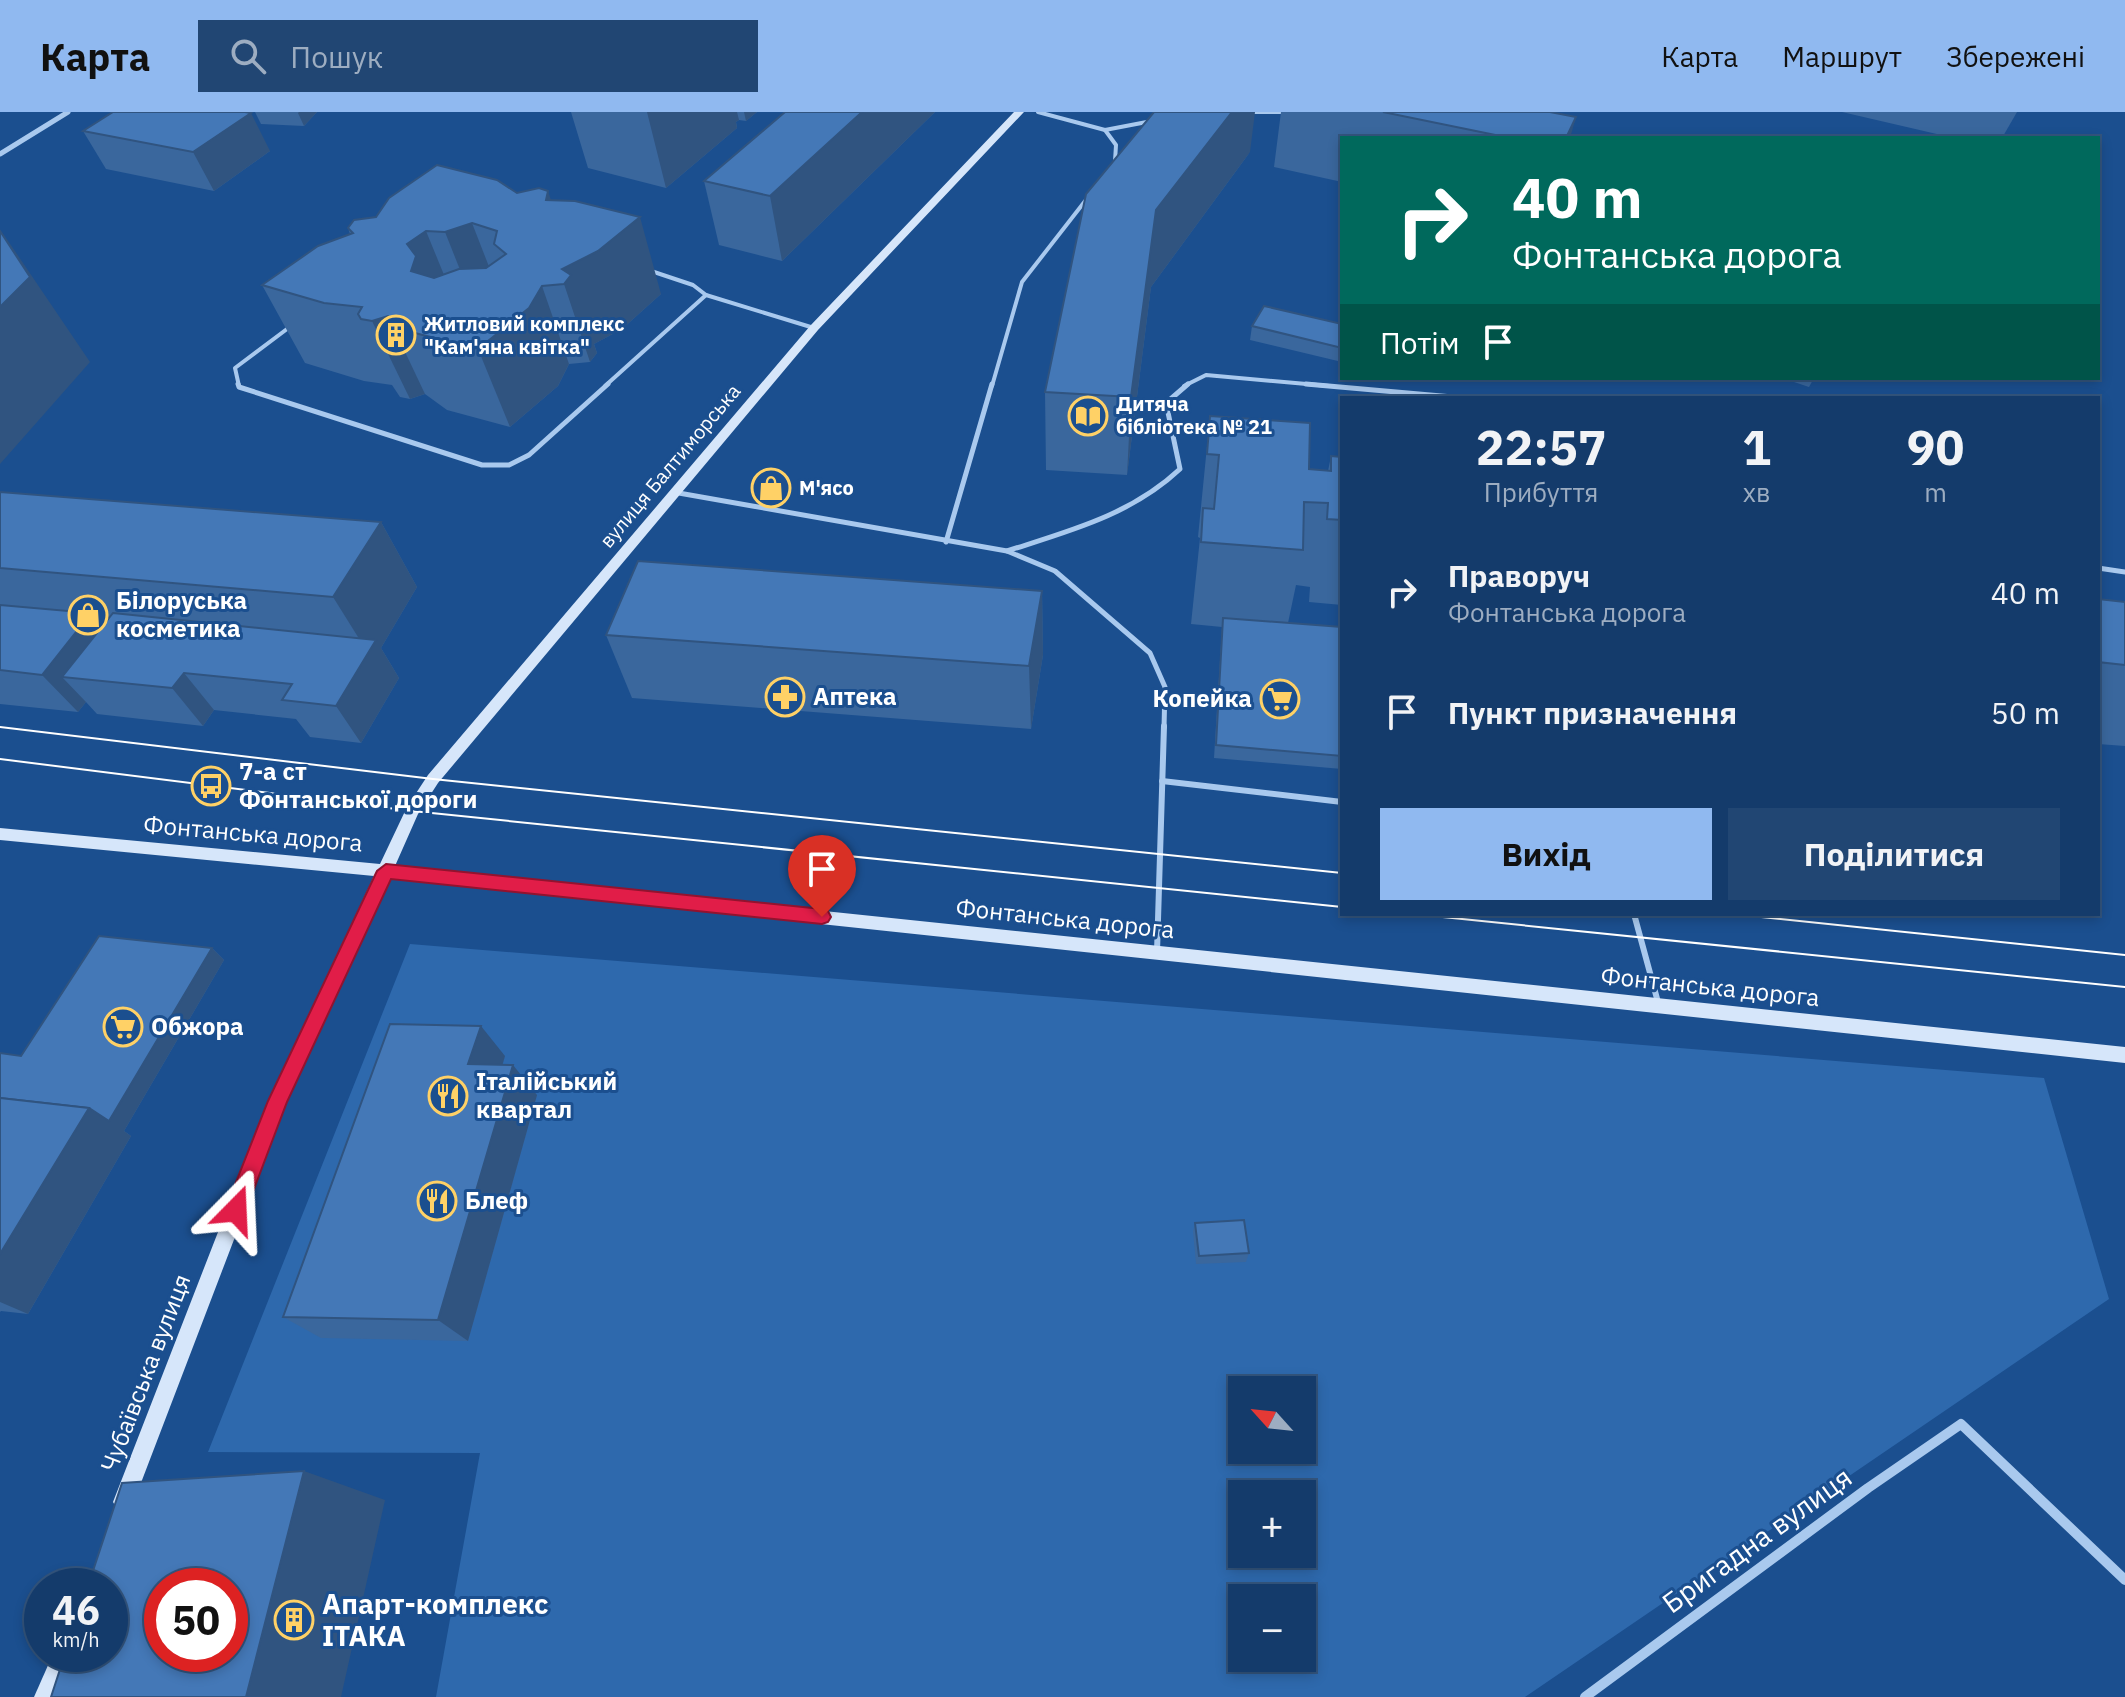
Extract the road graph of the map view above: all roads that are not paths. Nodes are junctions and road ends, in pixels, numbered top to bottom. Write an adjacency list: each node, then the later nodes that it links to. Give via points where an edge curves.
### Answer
1 (68, 112): 8 (street)
2 (1019, 112): 14 (main road, вулиця Балтиморська)
3 (1038, 112): 7 (lane)
4 (1246, 112): 5 (lane)
5 (1299, 112)
6 (1162, 120): 7 (lane)
7 (1105, 130): 9 (lane, via 1118,158)
8 (0, 154)
9 (1108, 171)
10 (1089, 195): 17 (lane, via 1022,282)
11 (635, 267): 12 (lane, via 693,285)
12 (706, 295): 13 (lane, via 529,455 509,465 482,465 239,387 235,368); 14 (lane)
13 (295, 323)
14 (814, 328): 16 (main road, вулиця Балтиморська)
15 (1442, 396): 18 (lane, via 1206,375 1166,403 1180,469 1161,491 1121,511)
16 (673, 492): 17 (lane); 24 (main road, вулиця Балтиморська, via 433,779 412,811)
17 (946, 542): 18 (lane)
18 (1007, 551): 21 (lane, via 1055,571 1150,653 1165,687)
19 (2100, 568): 20 (lane)
20 (2125, 572)
21 (1162, 781): 22 (lane); 26 (lane)
22 (1340, 802)
23 (0, 834): 24 (main road, Фонтанська дорога)
24 (386, 871): 26 (main road, Фонтанська дорога); 29 (main road, Чубаївська вулиця, via 278,1101)
25 (1635, 916): 27 (lane)
26 (1157, 952): 27 (main road, Фонтанська дорога)
27 (1659, 1006): 28 (main road, Фонтанська дорога)
28 (2125, 1055)
29 (115, 1526)
30 (2125, 1580): 33 (street, Бригадна вулиця, via 1961,1424)
31 (56, 1672): 32 (main road)
32 (45, 1697)
33 (1585, 1697)

